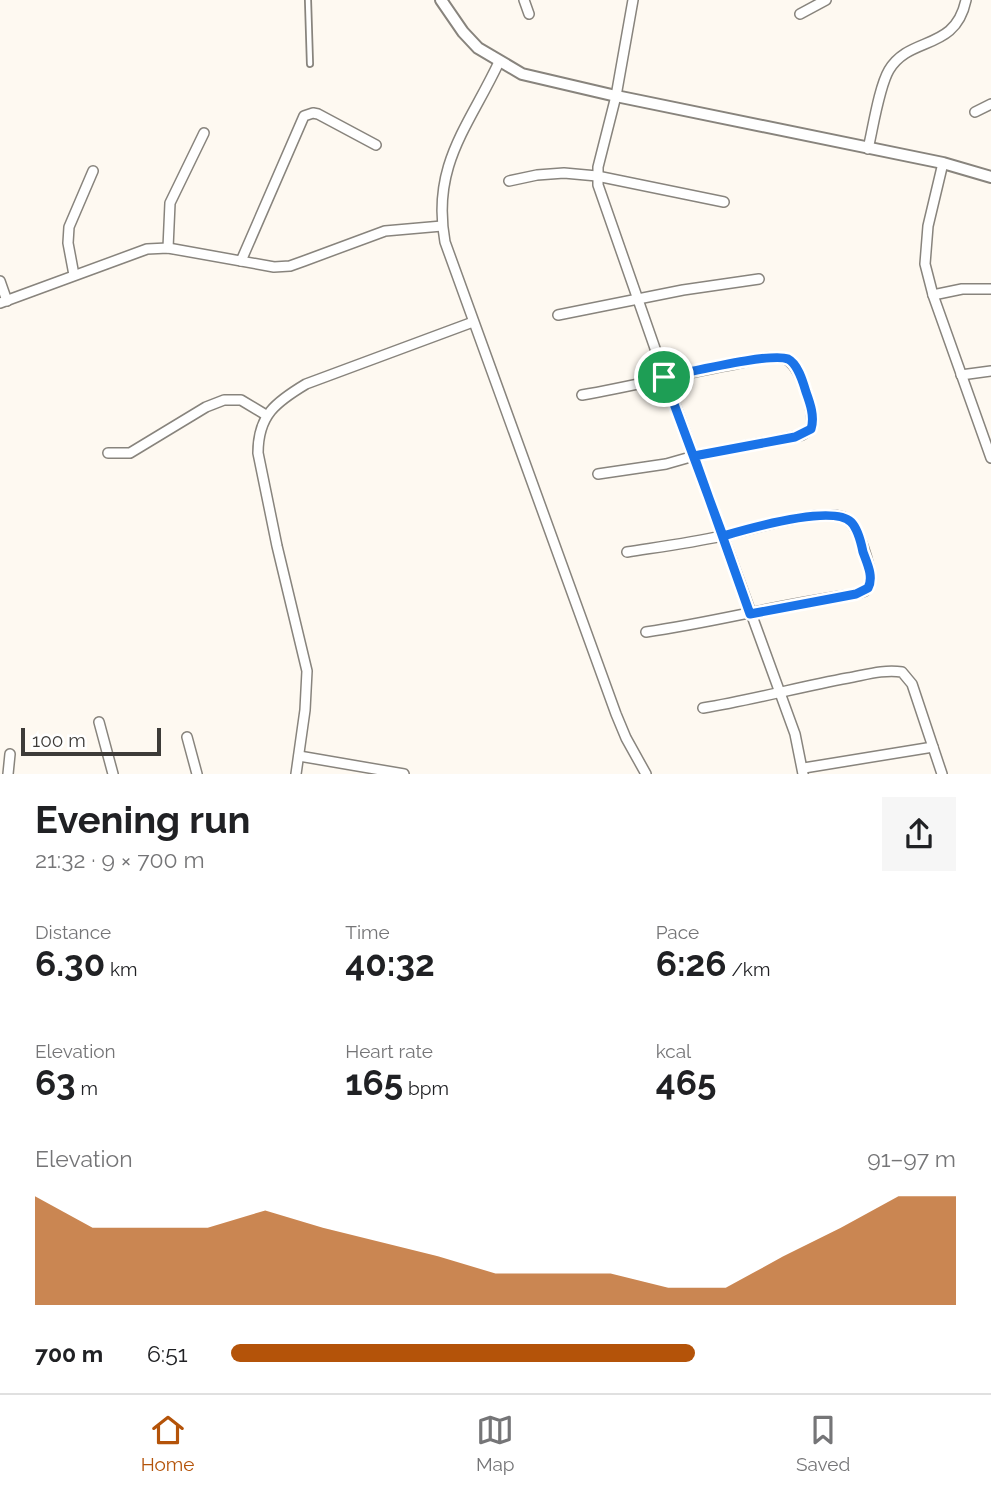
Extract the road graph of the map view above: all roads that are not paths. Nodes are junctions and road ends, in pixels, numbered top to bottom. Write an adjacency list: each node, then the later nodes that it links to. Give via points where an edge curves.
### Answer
1 (308, 0): 10 (lane)
2 (441, 0): 9 (street, via 463,32)
3 (524, 0): 7 (street)
4 (633, 0): 11 (street)
5 (826, 0): 8 (street)
6 (966, 0): 16 (street, via 951,30 907,53 889,70)
7 (529, 14)
8 (800, 14)
9 (499, 62): 11 (street, via 522,74); 23 (street, via 451,154)
10 (310, 64)
11 (616, 96): 16 (street); 19 (street)
12 (991, 104): 13 (street)
13 (975, 112)
14 (204, 133): 24 (street, via 170,203)
15 (376, 145): 25 (street, via 318,114 304,116)
16 (869, 149): 17 (street)
17 (943, 163): 20 (street); 30 (street, via 925,245)
18 (93, 171): 26 (street, via 69,227)
19 (597, 176): 21 (street, via 564,173); 22 (street); 31 (street)
20 (991, 177)
21 (509, 181)
22 (724, 202)
23 (442, 226): 25 (street, via 378,233 290,266); 34 (street)
24 (168, 248): 25 (street); 26 (street, via 136,252)
25 (241, 261)
26 (74, 275): 32 (street)
27 (759, 279): 31 (street)
28 (0, 281): 32 (street)
29 (991, 289): 30 (street)
30 (933, 295): 36 (street)
31 (637, 300): 33 (street); 37 (street)
32 (4, 302)
33 (558, 315)
34 (473, 322): 39 (street, via 306,384); 62 (street, via 616,714)
35 (991, 371): 36 (street)
36 (961, 375): 42 (street)
37 (664, 377): 38 (street); 41 (street); 41 (street, via 785,358 794,365 806,391 813,423 808,432)
38 (582, 395)
39 (266, 415): 40 (street, via 241,400 224,400 130,453); 54 (street, via 258,453 307,671)
40 (108, 453)
41 (694, 456): 43 (street); 44 (street)
42 (991, 458)
43 (598, 474)
44 (723, 536): 45 (street); 46 (street); 46 (street, via 831,515 848,519 857,531 871,580 864,591)
45 (627, 552)
46 (750, 614): 47 (street); 48 (street)
47 (646, 632)
48 (780, 692): 49 (street); 52 (street, via 886,671 902,672 912,684); 55 (street)
49 (703, 708)
50 (99, 722): 58 (street)
51 (187, 737): 59 (street)
52 (933, 747): 55 (street); 63 (street)
53 (10, 754): 57 (street)
54 (299, 756): 56 (street); 60 (street)
55 (804, 771)
56 (380, 772): 61 (street)
57 (8, 774)
58 (113, 774)
59 (197, 774)
60 (296, 774)
61 (404, 774)
62 (646, 774)
63 (943, 774)

